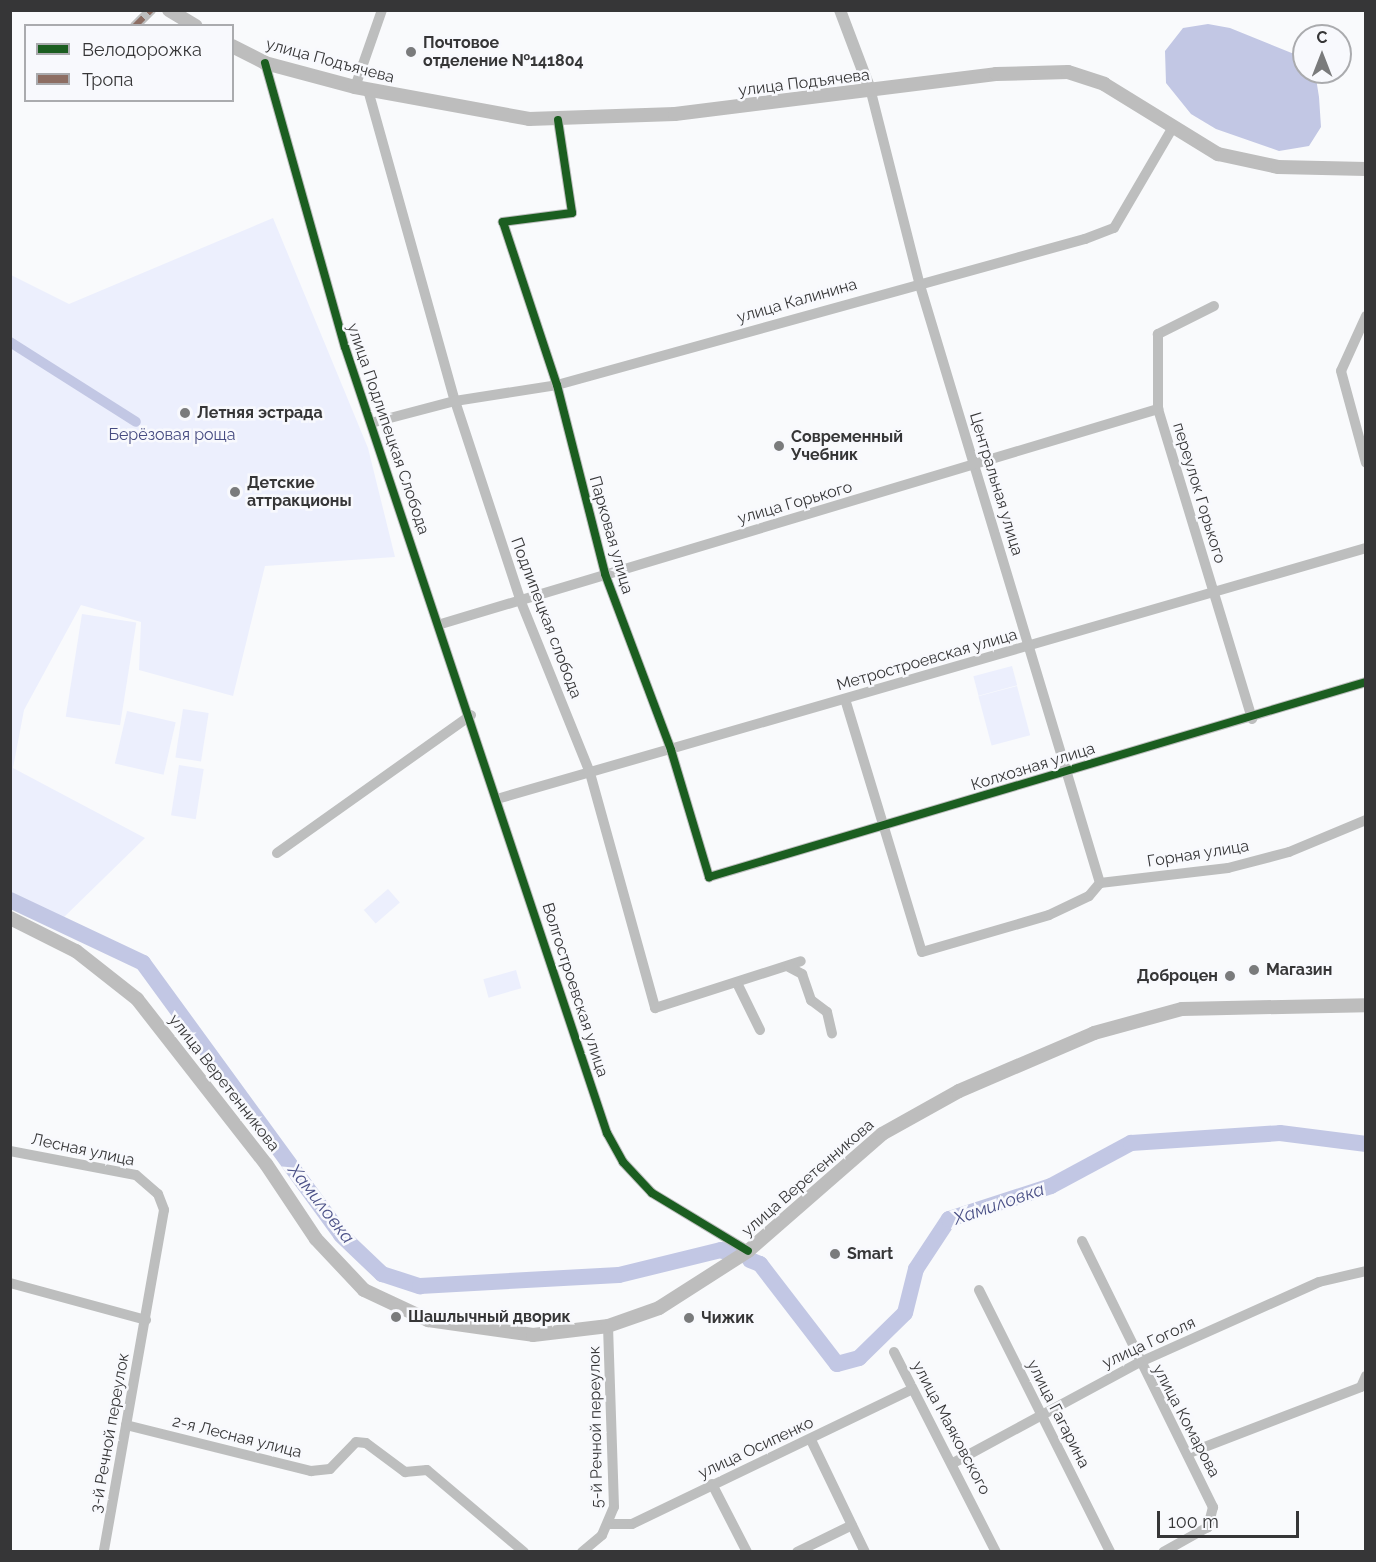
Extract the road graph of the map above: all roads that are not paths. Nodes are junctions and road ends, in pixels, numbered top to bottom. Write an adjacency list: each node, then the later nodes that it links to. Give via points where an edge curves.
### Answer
1 (151, 10): 5 (street)
2 (169, 10): 6 (main road)
3 (382, 10): 9 (street)
4 (840, 10): 10 (street)
5 (137, 24)
6 (193, 24)
7 (234, 47): 8 (main road, улица Подъячева)
8 (266, 63): 9 (main road, улица Подъячева); 20 (street, улица Подлипецкая Слобода)
9 (361, 89): 11 (main road, улица Подъячева, via 453,109); 18 (street, Подлипецкая слобода)
10 (871, 92): 11 (main road, улица Подъячева, via 675,114); 12 (main road, улица Подъячева, via 996,74 1068,72 1104,84); 14 (street, Центральная улица)
11 (558, 120): 17 (street, Парковая улица, via 572,213 503,222)
12 (1173, 127): 13 (main road, улица Подъячева, via 1228,156 1278,167); 14 (street, улица Калинина, via 1138,179 1131,205 1114,228)
13 (1365, 169)
14 (920, 282): 17 (street, улица Калинина); 22 (street, Центральная улица)
15 (1214, 306): 19 (street, переулок Горького, via 1158,334)
16 (1365, 316): 21 (street, via 1341,371)
17 (557, 385): 18 (street, улица Калинина); 24 (street, Парковая улица)
18 (455, 401): 20 (street, улица Калинина); 26 (street, Подлипецкая слобода)
19 (1158, 409): 22 (street, улица Горького); 25 (street, переулок Горького)
20 (371, 423): 27 (street, улица Подлипецкая Слобода)
21 (1365, 463)
22 (976, 467): 24 (street, улица Горького); 28 (street, Центральная улица)
23 (1365, 548): 25 (street, Метростроевская улица)
24 (604, 574): 26 (street, улица Горького); 33 (street, Парковая улица)
25 (1213, 589): 28 (street, Метростроевская улица); 32 (street, переулок Горького)
26 (521, 602): 27 (street, улица Горького); 35 (street, Подлипецкая слобода)
27 (441, 624): 31 (street, улица Подлипецкая Слобода)
28 (1030, 647): 30 (street, Метростроевская улица); 34 (street, Центральная улица)
29 (1365, 682): 32 (street, Колхозная улица)
30 (845, 699): 33 (street, Метростроевская улица); 38 (street)
31 (471, 715): 36 (street, улица Подлипецкая Слобода); 39 (street)
32 (1252, 718): 34 (street, Колхозная улица)
33 (671, 750): 35 (street, Метростроевская улица); 40 (street, Парковая улица)
34 (1065, 771): 38 (street, Колхозная улица); 41 (street, Центральная улица)
35 (590, 773): 36 (street, Метростроевская улица); 45 (street, Подлипецкая слобода, via 655,1008)
36 (496, 799): 51 (street, Волгостроевская улица, via 607,1133 642,1182)
37 (1365, 820): 41 (street, Горная улица, via 1289,852 1227,868)
38 (883, 827): 40 (street, Колхозная улица); 41 (street, via 922,952 1049,915 1089,896)
39 (277, 853)
40 (709, 877)
41 (1100, 883)
42 (10, 918): 56 (main road, улица Веретенникова, via 76,951 137,999 266,1164 316,1239 364,1290 407,1313 458,1328 533,1335)
43 (801, 961): 44 (street, Подлипецкая слобода)
44 (789, 966): 45 (street, Подлипецкая слобода); 48 (street, via 802,974 811,1000 827,1012)
45 (738, 985): 47 (street)
46 (1365, 1005): 51 (main road, улица Веретенникова, via 1182,1009 1094,1033 910,1116 843,1167)
47 (760, 1030)
48 (832, 1033)
49 (10, 1151): 55 (street, Лесная улица, via 136,1176 158,1194 164,1226)
50 (1082, 1241): 58 (street, улица Комарова)
51 (748, 1251): 56 (main road, улица Веретенникова, via 659,1308)
52 (1365, 1271): 58 (street, улица Гоголя, via 1319,1282)
53 (10, 1283): 55 (street)
54 (979, 1290): 61 (street, улица Гагарина)
55 (146, 1320): 62 (street, 3-й Речной переулок)
56 (608, 1326): 67 (street, 5-й Речной переулок, via 615,1476)
57 (894, 1352): 60 (street, улица Маяковского)
58 (1138, 1363): 61 (street, улица Гоголя); 64 (street, улица Комарова)
59 (1365, 1376): 64 (street, via 1361,1387)
60 (912, 1389): 63 (street, улица Осипенко); 65 (street, улица Маяковского)
61 (1041, 1412): 65 (street, улица Гоголя); 76 (street, улица Гагарина)
62 (126, 1425): 69 (street, 3-й Речной переулок); 70 (street, 2-я Лесная улица, via 311,1471 330,1469 363,1442 405,1472 427,1470)
63 (811, 1440): 66 (street, улица Осипенко); 68 (street)
64 (1189, 1453): 77 (street, улица Комарова, via 1214,1517 1208,1527)
65 (955, 1462): 75 (street, улица Маяковского)
66 (712, 1484): 67 (street, улица Осипенко, via 632,1524); 72 (street)
67 (610, 1524): 71 (street, 5-й Речной переулок)
68 (852, 1524): 73 (street); 74 (street)
69 (104, 1551)
70 (524, 1551)
71 (582, 1551)
72 (747, 1551)
73 (797, 1551)
74 (865, 1551)
75 (996, 1551)
76 (1110, 1551)
77 (1163, 1551)

